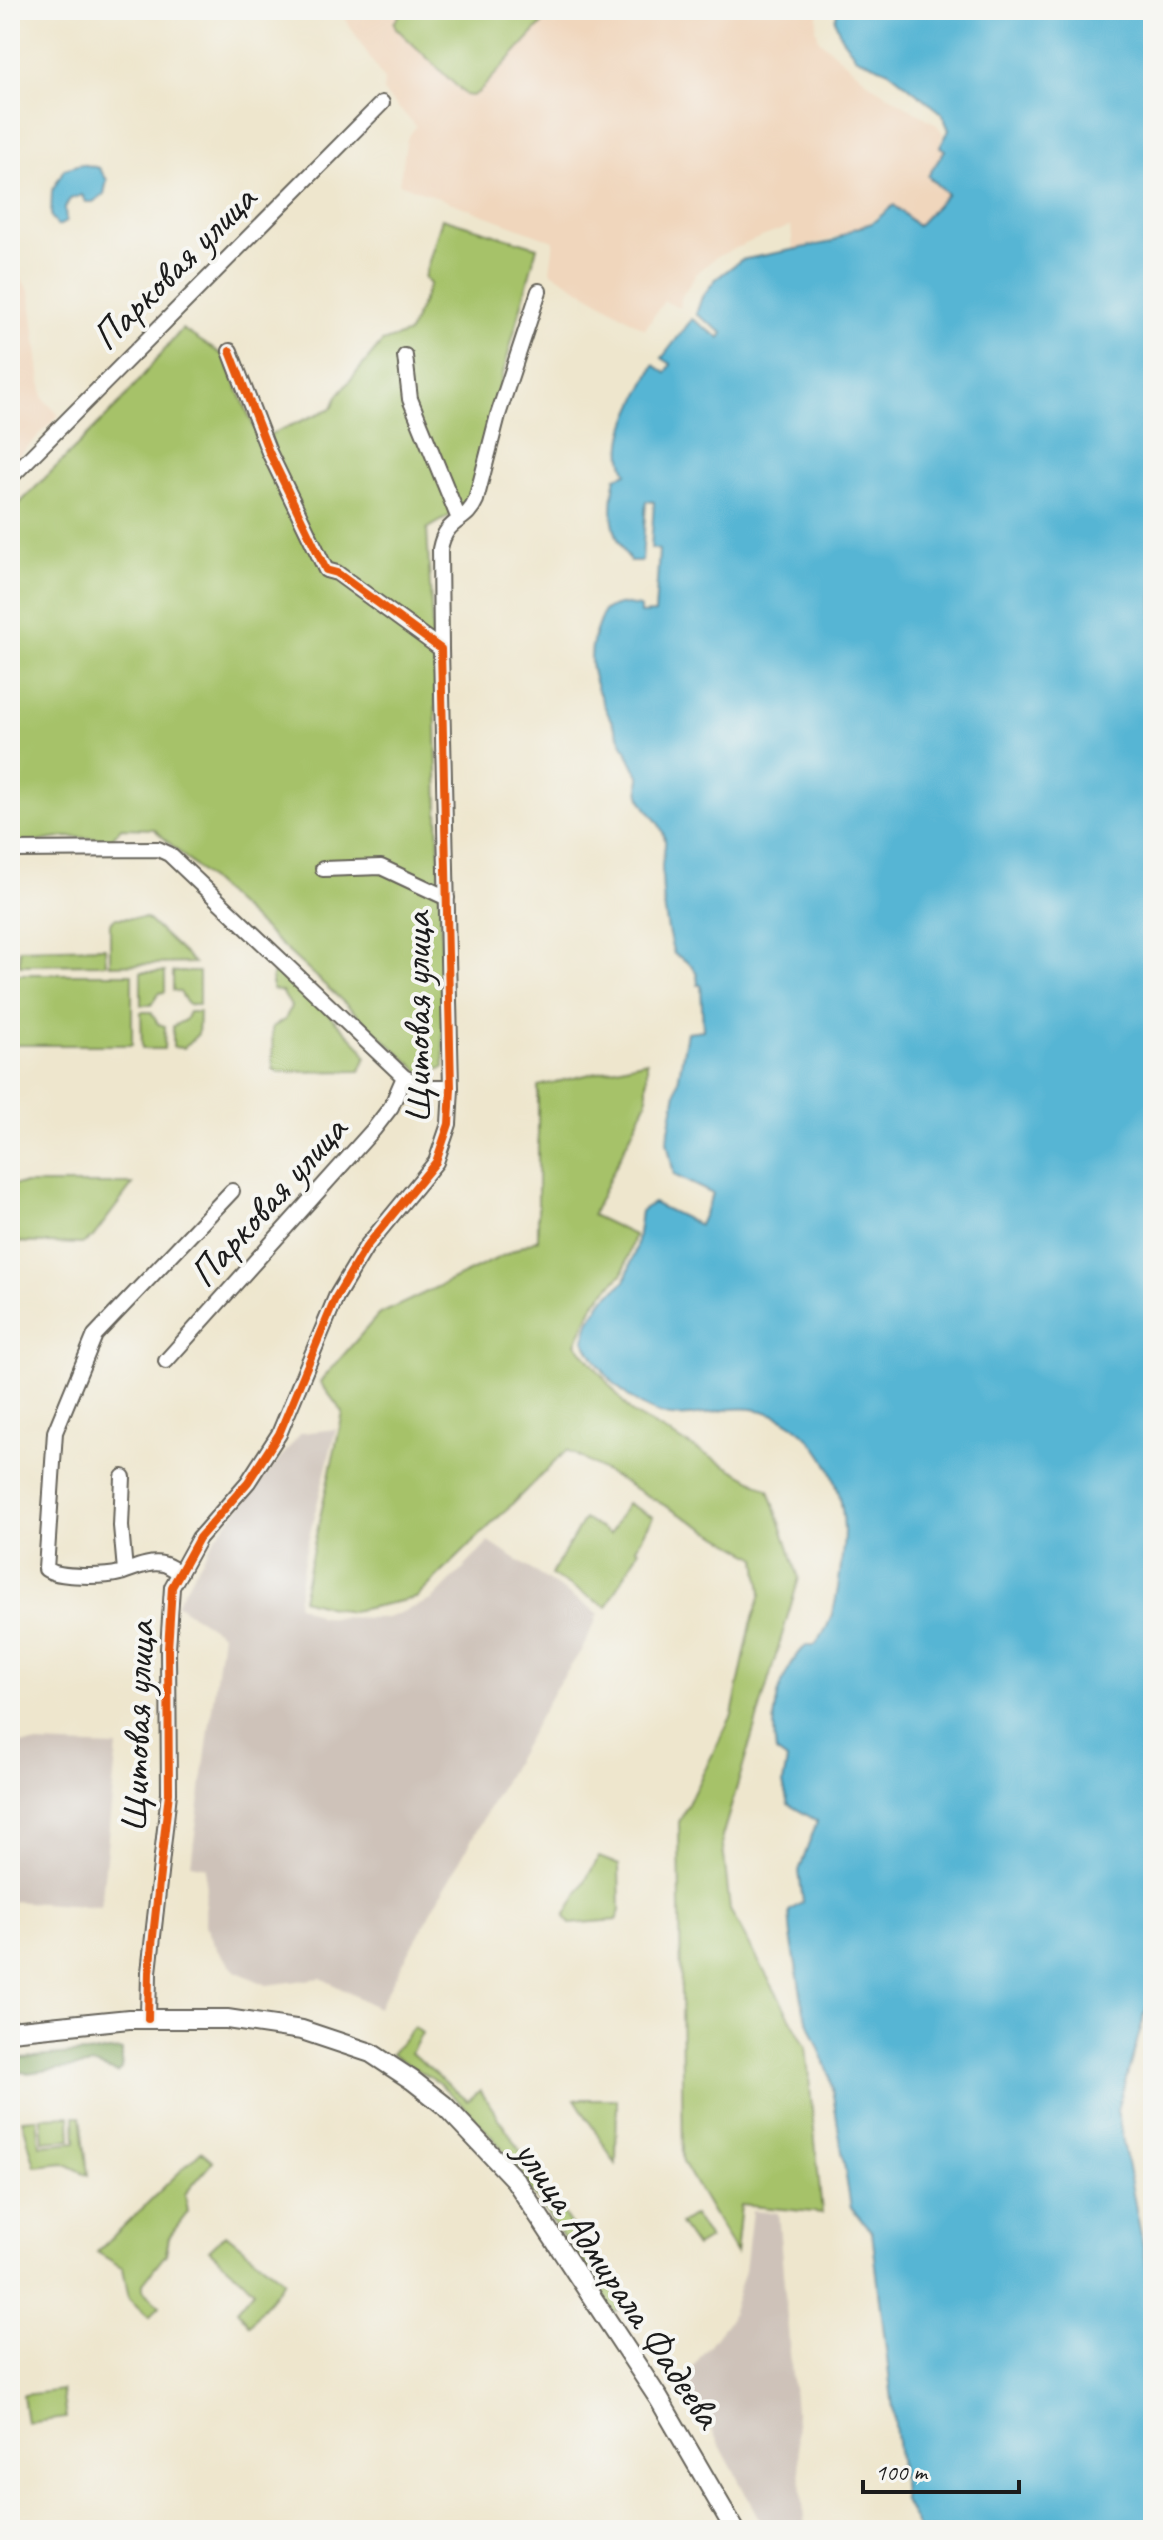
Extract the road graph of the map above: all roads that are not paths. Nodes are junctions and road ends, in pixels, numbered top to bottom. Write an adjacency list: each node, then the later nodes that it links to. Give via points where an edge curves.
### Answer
1 (382, 103): 5 (street, Парковая улица)
2 (539, 291): 6 (street, Щитовая улица, via 476,500)
3 (230, 351): 7 (street, via 269,452 326,570)
4 (405, 356): 6 (street, via 410,399)
5 (10, 478)
6 (459, 519): 7 (street, Щитовая улица, via 443,534 440,549)
7 (441, 649): 10 (street, Щитовая улица)
8 (10, 850): 11 (street, via 158,849 169,854)
9 (323, 869): 10 (street, via 381,867)
10 (447, 898): 12 (street, Щитовая улица)
11 (404, 1077): 12 (street, via 427,1088); 14 (street, Парковая улица, via 374,1129)
12 (451, 1088): 17 (street, Щитовая улица, via 449,1124 436,1162 366,1247 336,1297 279,1434 248,1482 199,1538)
13 (232, 1191): 16 (street, Парковая улица, via 95,1335 55,1432 46,1569 55,1574)
14 (166, 1361)
15 (123, 1477): 16 (street)
16 (125, 1571): 17 (street, Парковая улица, via 163,1564)
17 (180, 1573): 18 (street, Щитовая улица, via 172,1587 169,1793)
18 (148, 2019): 19 (main road, улица Адмирала Фадеева); 20 (main road, улица Адмирала Фадеева, via 227,2019 302,2030 371,2053 444,2105 515,2180 550,2230 659,2399)
19 (10, 2031)
20 (735, 2530)

